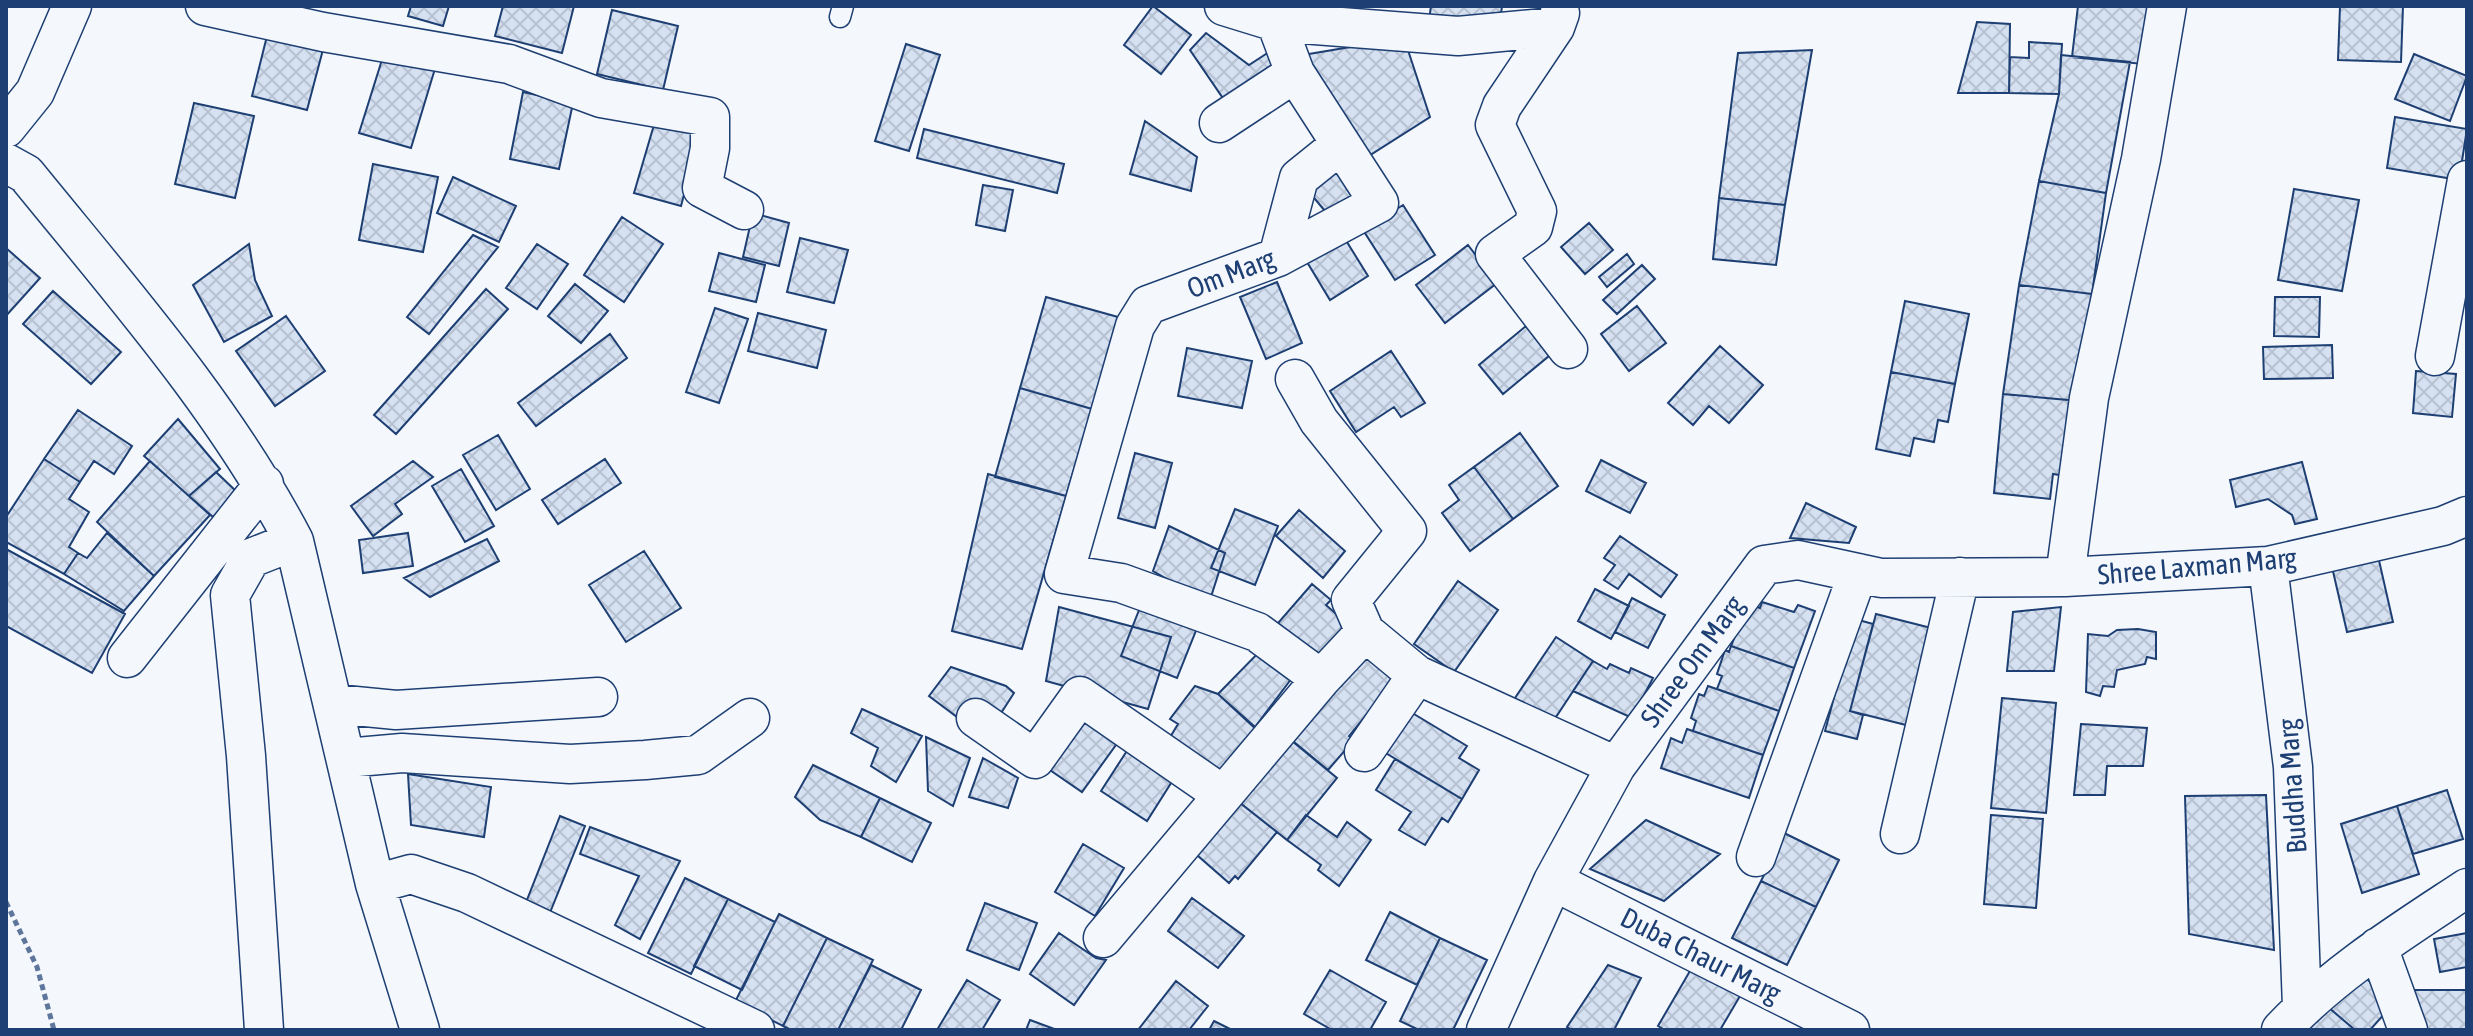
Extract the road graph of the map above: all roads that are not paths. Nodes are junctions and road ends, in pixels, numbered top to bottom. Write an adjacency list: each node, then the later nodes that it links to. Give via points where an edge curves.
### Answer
1 (72, 6): 9 (street, via 35,92)
2 (205, 6): 13 (street, via 509,64 601,98 710,117 702,188)
3 (1224, 6): 6 (street)
4 (2167, 6): 24 (street, via 2147,129 2089,398)
5 (1558, 16): 6 (street, via 1458,36); 15 (street, via 1495,125 1537,211 1533,227 1495,254)
6 (1276, 22): 7 (street, Om Marg)
7 (1295, 73): 8 (street); 10 (street, Om Marg)
8 (1219, 123)
9 (6, 128)
10 (1340, 145): 14 (street, via 1299,178); 14 (street, Om Marg, via 1379,203)
11 (6, 163): 18 (street, via 26,174 149,326)
12 (2467, 180): 16 (street)
13 (744, 210)
14 (1278, 257): 28 (street, Om Marg, via 1148,305 1135,326 1064,574 1121,583 1257,632)
15 (1568, 349)
16 (2435, 356)
17 (1295, 379): 25 (street, via 1319,421 1407,531 1351,600)
18 (264, 484): 20 (street); 26 (street)
19 (2467, 516): 21 (street, Shree Laxman Marg)
20 (294, 541): 30 (street); 45 (street, via 251,558 230,595)
21 (2268, 566): 24 (street, Shree Laxman Marg); 44 (street, Buddha Marg, via 2293,767)
22 (1858, 573): 23 (street, Shree Om Marg, via 1881,578); 35 (street, Shree Om Marg, via 1798,560 1764,565); 38 (street)
23 (1960, 577): 24 (street, Shree Om Marg); 37 (street)
24 (2065, 577)
25 (1365, 632): 27 (street); 28 (street)
26 (127, 658)
27 (1417, 675): 33 (street); 35 (street)
28 (1321, 679): 36 (street)
29 (598, 697): 30 (street, via 396,710)
30 (335, 704): 34 (street)
31 (750, 718): 34 (street, via 698,755 570,764 402,753)
32 (976, 718): 36 (street, via 1035,759 1080,696)
33 (1364, 752)
34 (346, 758): 40 (street)
35 (1616, 766): 39 (street, Shree Om Marg)
36 (1223, 795): 42 (street)
37 (1900, 834)
38 (1756, 857)
39 (1553, 881): 48 (street, Shree Om Marg); 49 (street, Duba Chaur Marg)
40 (375, 884): 46 (street); 47 (street, via 411,874 467,893)
41 (2467, 888): 43 (street)
42 (1103, 938)
43 (2378, 947): 44 (street); 50 (street)
44 (2292, 1018)
45 (264, 1030)
46 (420, 1030)
47 (755, 1030)
48 (1486, 1030)
49 (1850, 1030)
50 (2408, 1030)

